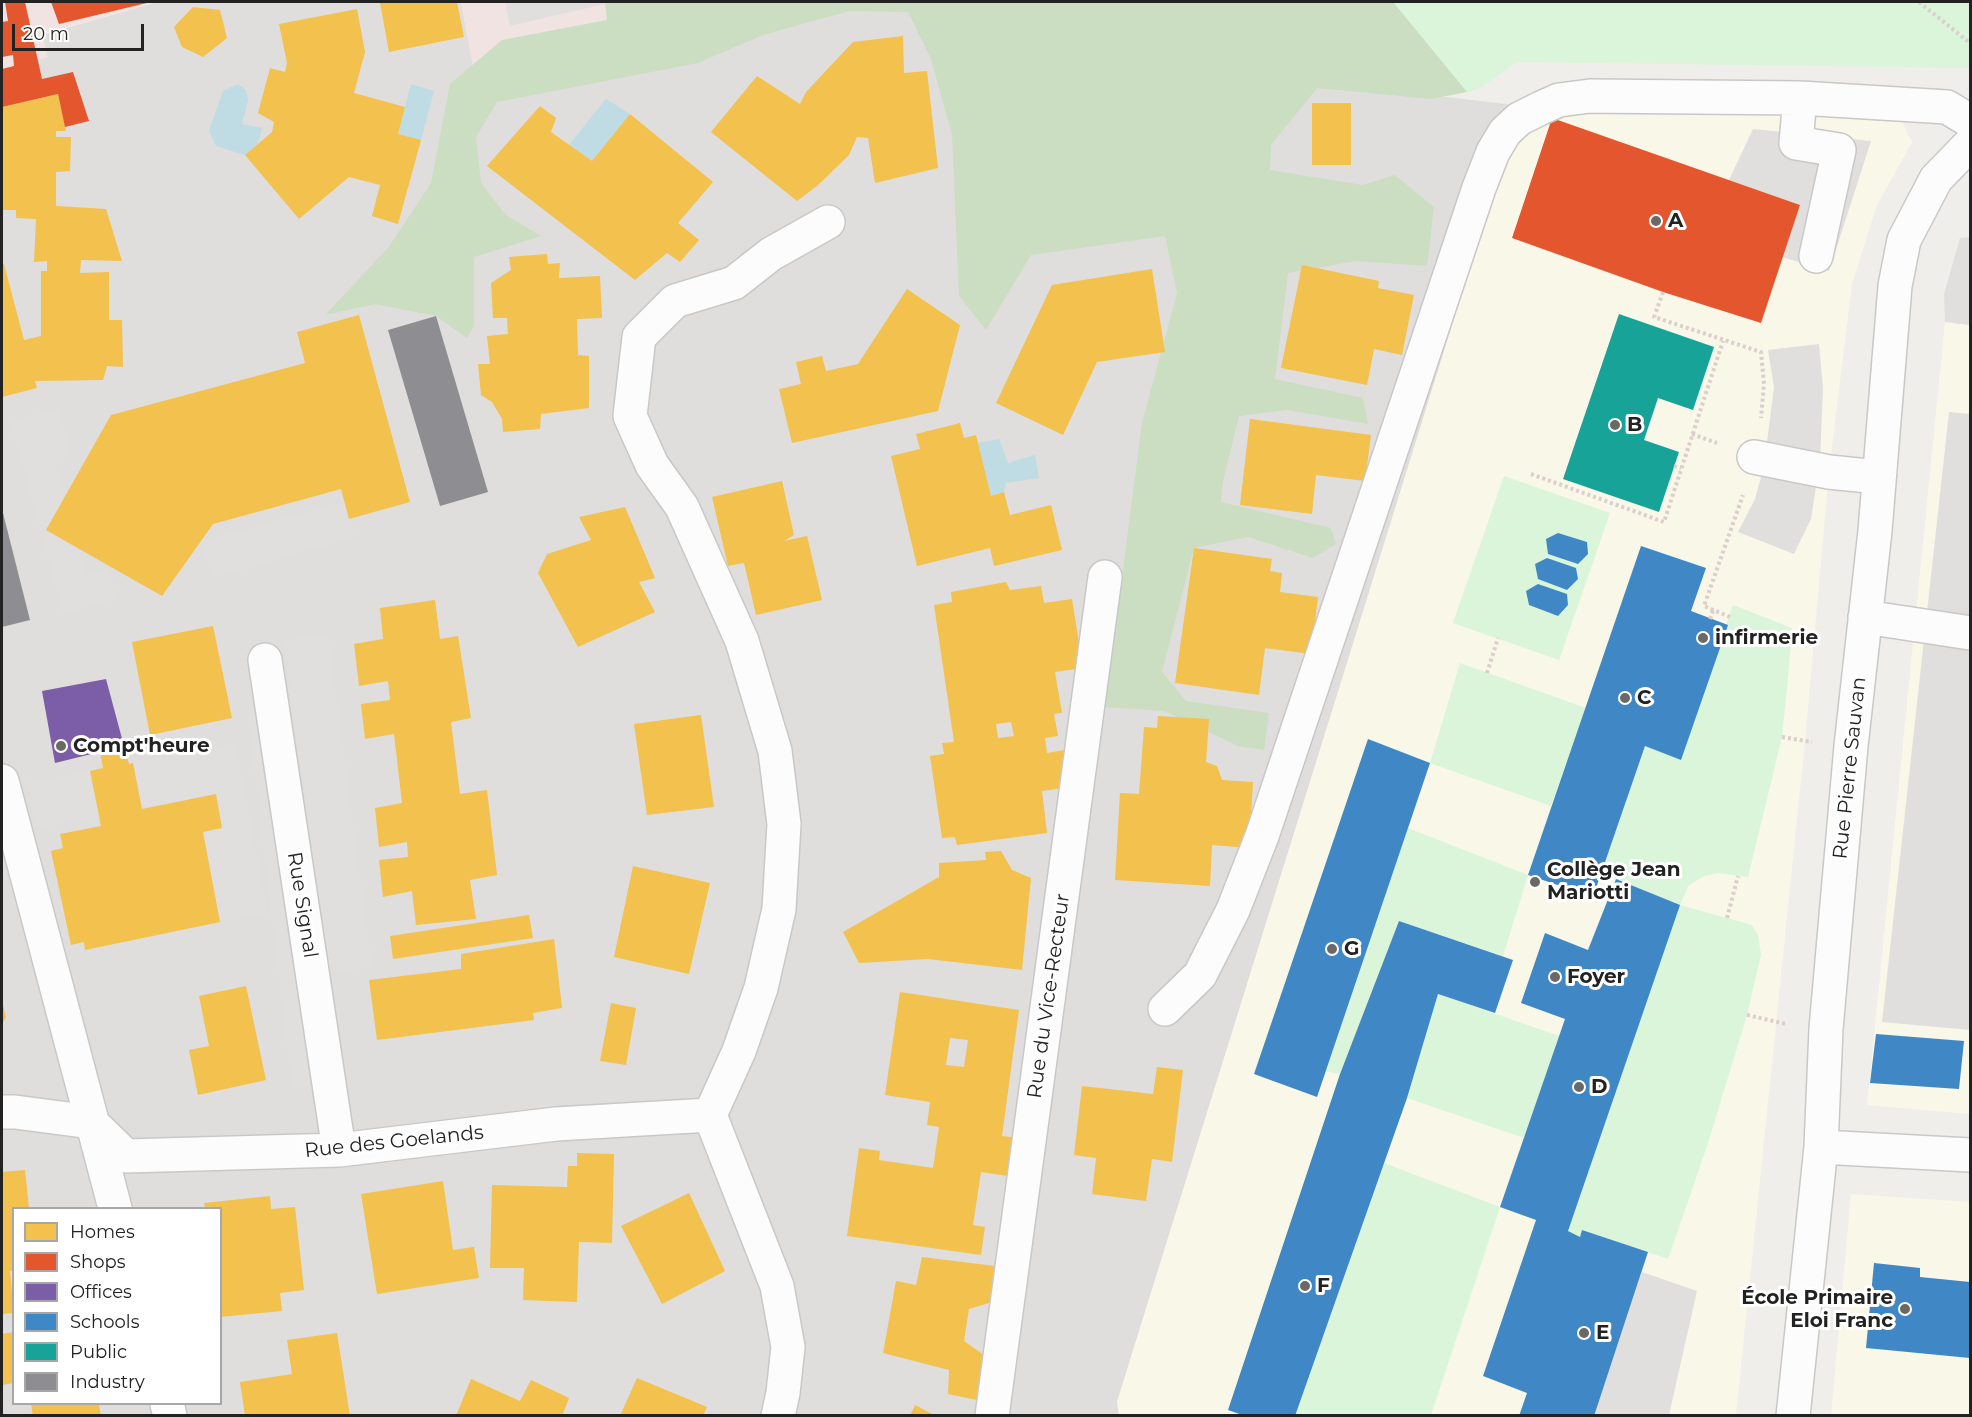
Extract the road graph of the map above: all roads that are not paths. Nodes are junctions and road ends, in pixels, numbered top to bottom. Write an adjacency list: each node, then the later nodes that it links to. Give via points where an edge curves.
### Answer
1 (1800, 98): 2 (street, via 1947,107); 5 (street, via 1796,143 1839,150); 13 (street, via 1590,96 1559,100 1530,113 1505,132 1479,188 1259,845 1233,910 1200,975)
2 (1971, 121)
3 (1971, 144): 7 (street, Rue Pierre Sauvan, via 1936,179 1904,240 1895,286)
4 (828, 222): 15 (street, via 771,254 734,283 675,301 639,337 630,417 652,465 682,507 742,641 775,751 784,824 779,909 761,988 739,1051)
5 (1816, 256)
6 (1754, 457): 7 (street)
7 (1878, 477): 9 (street, Rue Pierre Sauvan)
8 (1105, 578): 22 (street, Rue du Vice-Recteur)
9 (1865, 617): 10 (street); 17 (street, Rue Pierre Sauvan, via 1826,1029)
10 (1971, 633)
11 (265, 660): 18 (street, Rue Signal)
12 (2, 781): 16 (street)
13 (1165, 1009)
14 (2, 1113): 16 (street)
15 (710, 1115): 18 (street, Rue des Goelands, via 556,1124); 21 (street, via 777,1286 788,1347)
16 (91, 1122): 18 (street, Rue des Goelands, via 126,1156); 20 (street)
17 (1821, 1147): 19 (street); 23 (street, Rue Pierre Sauvan)
18 (339, 1150)
19 (1971, 1155)
20 (114, 1207)
21 (778, 1416)
22 (993, 1416)
23 (1793, 1416)

